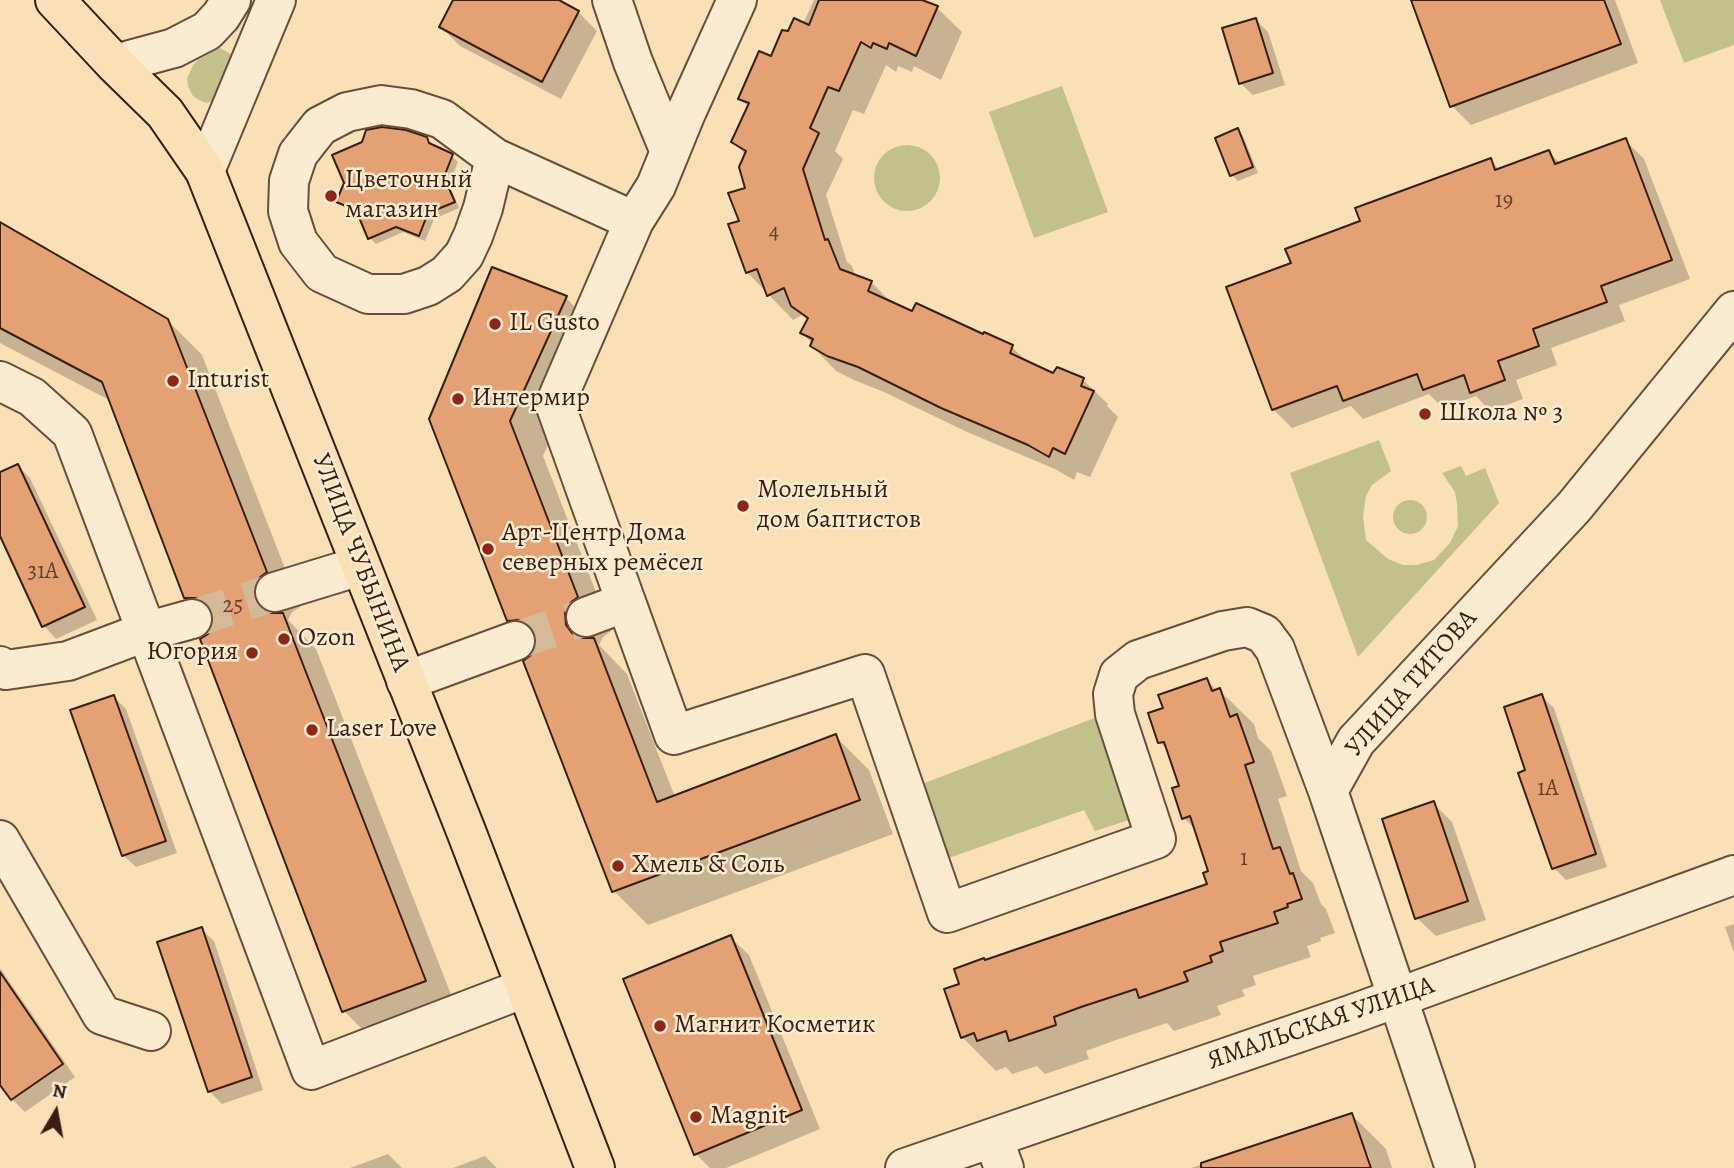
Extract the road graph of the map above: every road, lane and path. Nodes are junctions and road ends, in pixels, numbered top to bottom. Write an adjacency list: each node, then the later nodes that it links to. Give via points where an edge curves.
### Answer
1 (55, 0): 6 (main road, УЛИЦА ЧУБЫНИНА)
2 (231, 0): 6 (street, via 207,31 174,48)
3 (276, 0): 9 (street)
4 (612, 0): 7 (street)
5 (737, 0): 7 (street)
6 (115, 64): 9 (main road, УЛИЦА ЧУБЫНИНА, via 165,113)
7 (670, 152): 10 (street)
8 (495, 158): 8 (street, via 442,120 411,109 381,104 347,112 320,126 298,154 289,181 288,211 298,242 321,273 368,295 404,294 428,286 464,256 483,208); 10 (street)
9 (205, 171): 13 (main road, УЛИЦА ЧУБЫНИНА)
10 (634, 221): 15 (street, via 555,404)
11 (1734, 311): 22 (street, УЛИЦА ТИТОВА, via 1574,507 1356,741)
12 (0, 381): 18 (street, via 32,397 72,433)
13 (360, 566): 14 (street); 21 (main road, УЛИЦА ЧУБЫНИНА)
14 (275, 592)
15 (626, 602): 16 (street); 22 (street, via 674,735 865,674 947,913 1156,839 1115,715 1119,674 1138,660 1223,631 1247,627 1264,634 1275,649)
16 (586, 617)
17 (192, 619): 18 (street)
18 (145, 632): 20 (street, via 68,661); 25 (street, via 311,1070)
19 (515, 642): 21 (street)
20 (2, 670)
21 (406, 681): 25 (main road, УЛИЦА ЧУБЫНИНА)
22 (1328, 790): 26 (street)
23 (0, 840): 27 (street, via 102,1015)
24 (1734, 875): 26 (street, ЯМАЛЬСКАЯ УЛИЦА)
25 (525, 988): 29 (main road, УЛИЦА ЧУБЫНИНА)
26 (1397, 998): 28 (street, ЯМАЛЬСКАЯ УЛИЦА); 31 (street)
27 (151, 1031)
28 (999, 1153): 30 (street, ЯМАЛЬСКАЯ УЛИЦА)
29 (595, 1168)
30 (905, 1168)
31 (1455, 1168)

